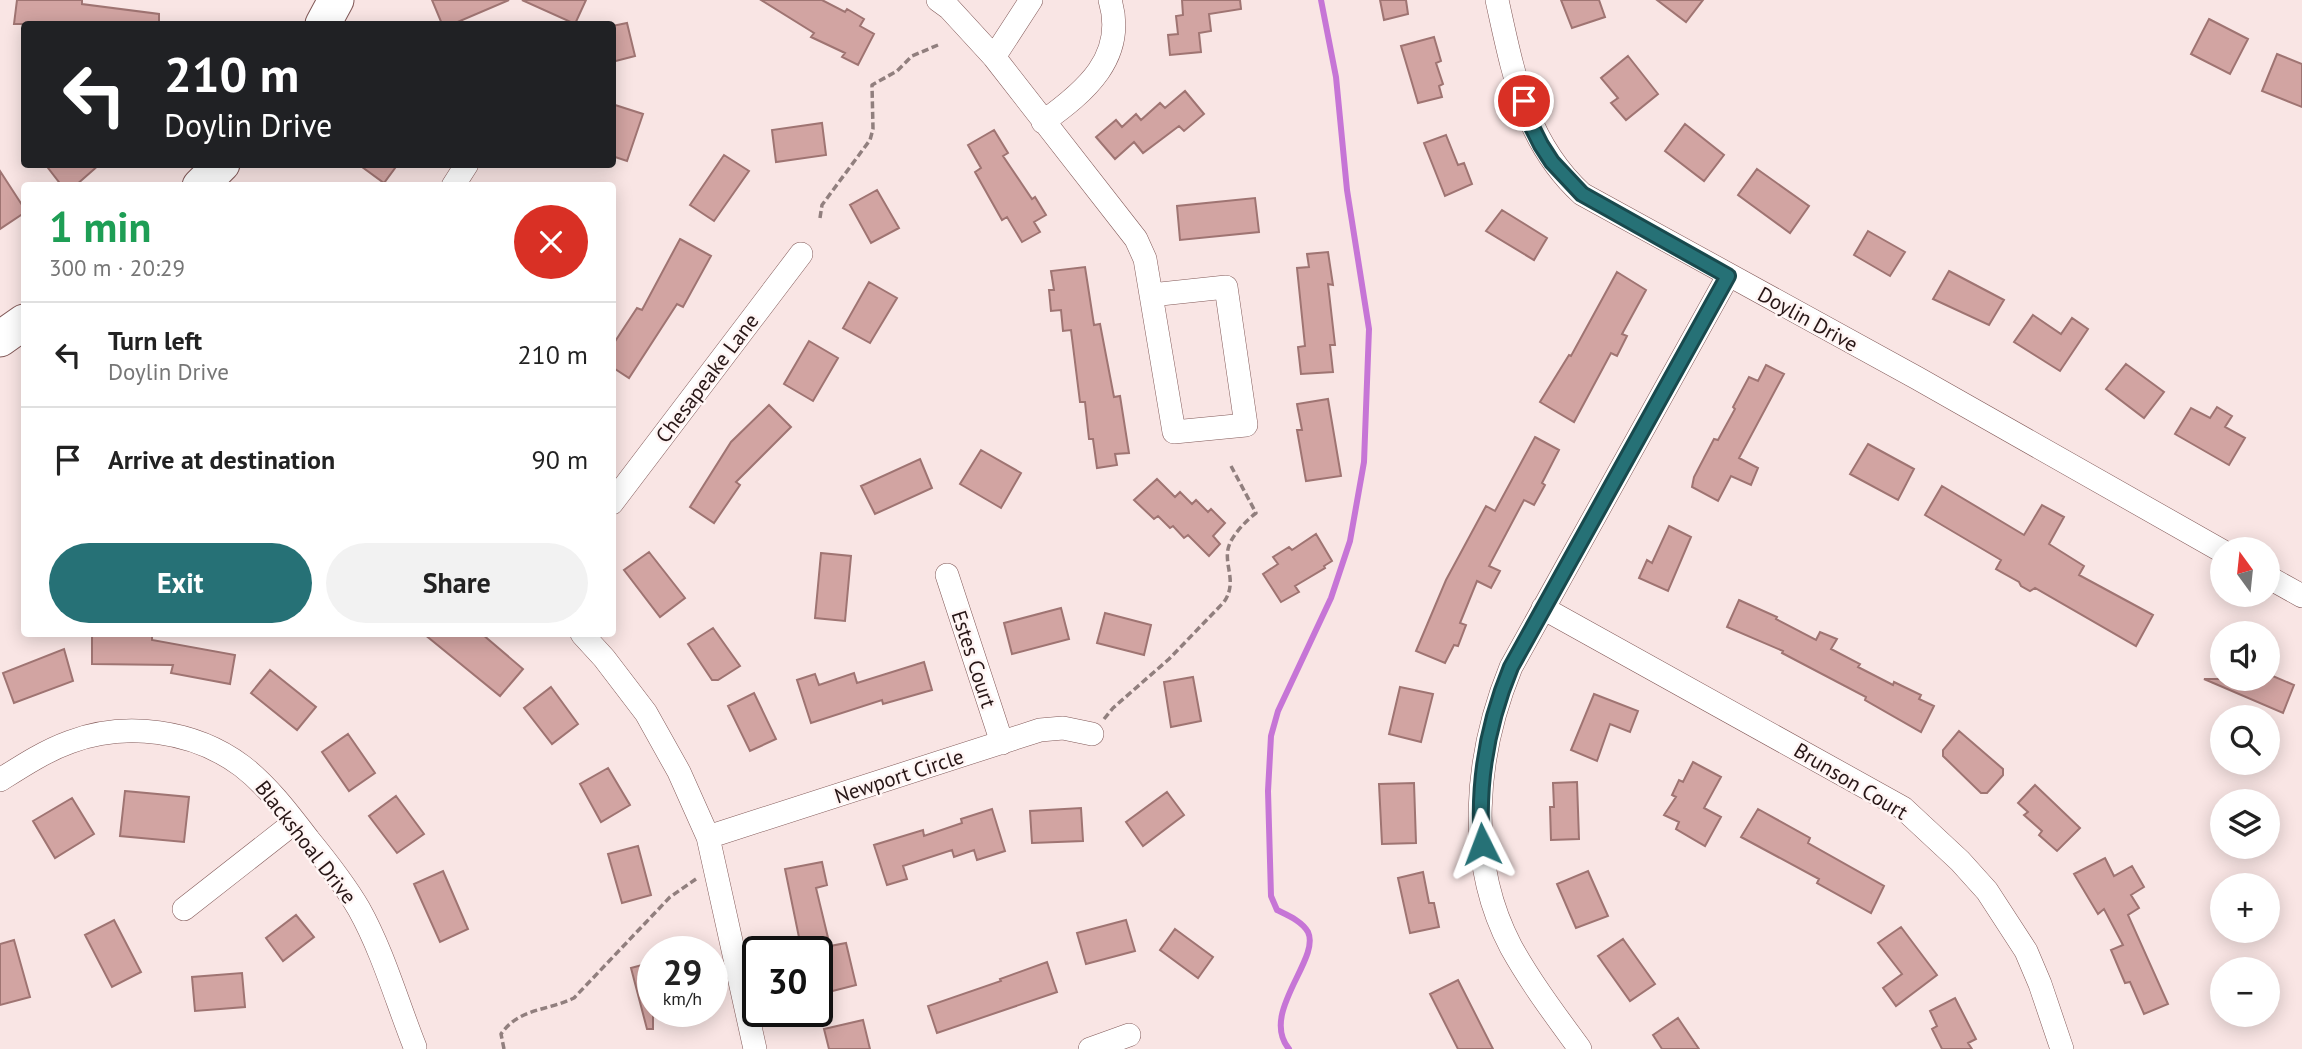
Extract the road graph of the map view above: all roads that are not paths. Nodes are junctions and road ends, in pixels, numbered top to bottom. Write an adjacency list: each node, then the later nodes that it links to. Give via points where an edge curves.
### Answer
1 (336, 0): 6 (main road)
2 (938, 0): 7 (street)
3 (1031, 0): 7 (street)
4 (1110, 0): 8 (street, via 1116,32 1110,52 1094,78)
5 (1497, 0): 12 (street, Doylin Drive, via 1530,123 1552,162 1582,194)
6 (325, 21)
7 (994, 57): 8 (street)
8 (1043, 122): 13 (street, via 1136,239 1145,259)
9 (218, 168): 10 (main road)
10 (204, 182)
11 (802, 254): 16 (street, Chesapeake Lane)
12 (1728, 276): 17 (street, Doylin Drive); 21 (street)
13 (1151, 295): 13 (street, via 1226,287 1245,425 1174,432)
14 (21, 324): 15 (main road)
15 (0, 339)
16 (616, 498)
17 (2210, 544)
18 (947, 575): 24 (street, Estes Court)
19 (2280, 584): 20 (street)
20 (2302, 596)
21 (1544, 607): 33 (street, via 1511,667 1489,728 1481,829 1489,889 1506,935 1530,980); 34 (street, Brunson Court, via 1903,808 1960,861 2013,930 2040,984)
22 (585, 637): 27 (street, via 646,713)
23 (1092, 734): 24 (street, Newport Circle, via 1063,728 1040,730)
24 (1002, 743): 27 (street, Newport Circle)
25 (0, 780): 26 (street, Blackshoal Drive, via 70,741 126,730 150,732 211,748 240,765)
26 (295, 822): 28 (street); 30 (street, Blackshoal Drive, via 359,909)
27 (708, 837): 31 (street)
28 (184, 909)
29 (1129, 1035): 32 (street)
30 (415, 1047)
31 (755, 1049)
32 (1090, 1049)
33 (1580, 1049)
34 (2062, 1049)

